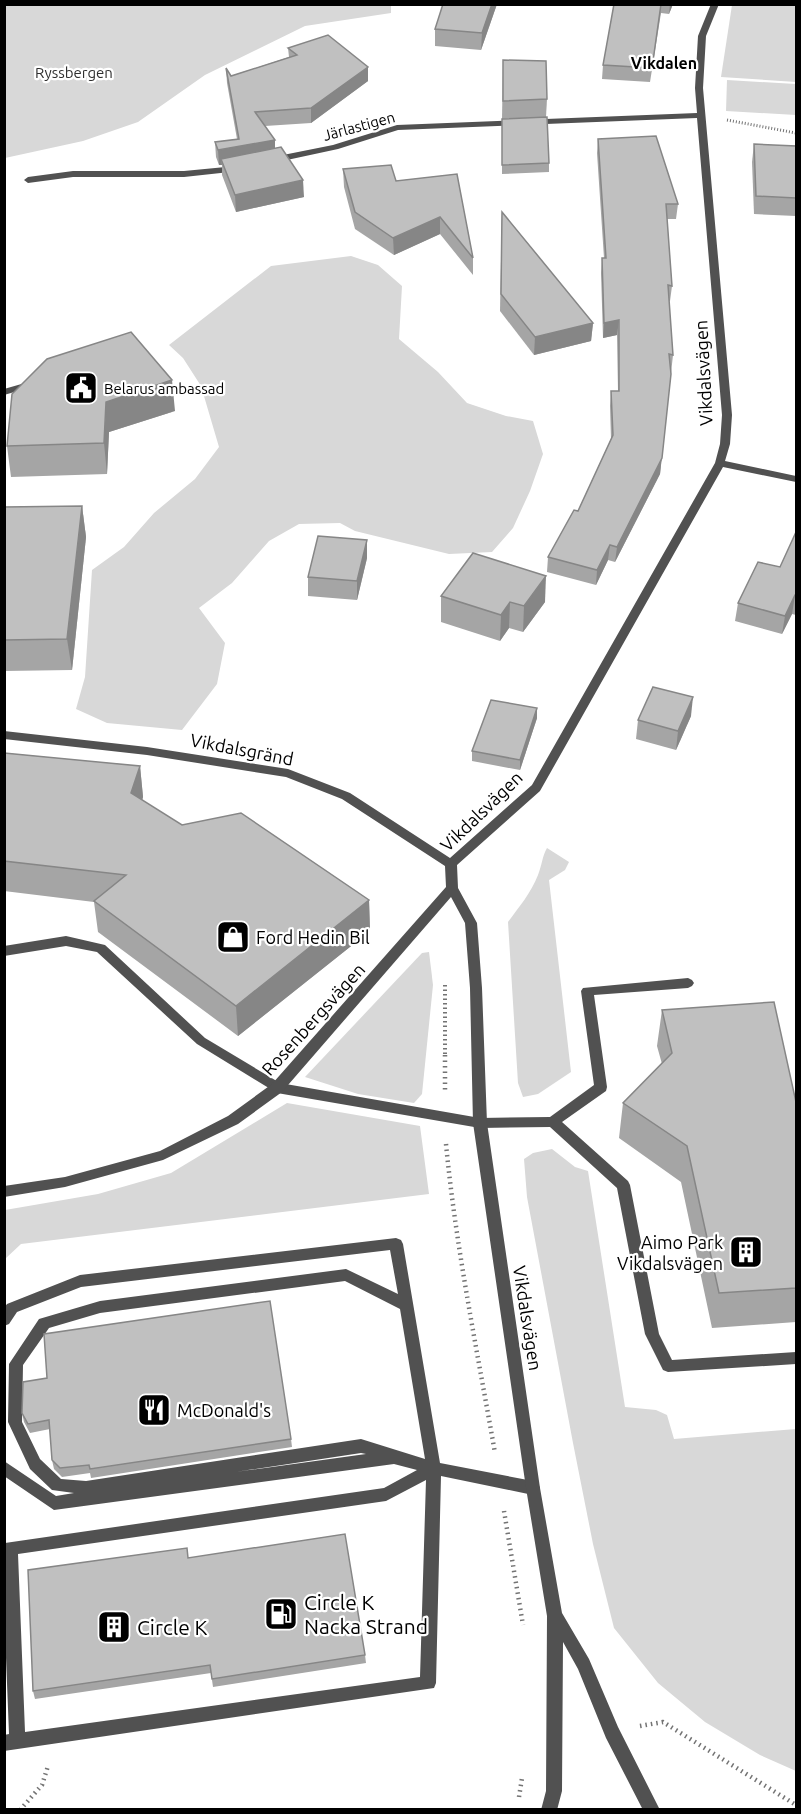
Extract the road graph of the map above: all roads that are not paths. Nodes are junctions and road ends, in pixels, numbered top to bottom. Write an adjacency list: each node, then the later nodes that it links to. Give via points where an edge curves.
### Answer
1 (715, 4): 2 (street, Vikdalsvägen, via 702,36)
2 (700, 115): 3 (street, Järlastigen, via 397,128); 8 (street, Vikdalsvägen, via 727,415)
3 (268, 162)
4 (246, 166): 5 (street, via 184,174 73,174)
5 (28, 180)
6 (40, 382): 7 (street)
7 (4, 392)
8 (720, 463): 9 (street); 11 (street, Vikdalsvägen, via 536,788)
9 (796, 479)
10 (4, 735): 11 (street, Vikdalsgränd, via 147,751 288,773 346,796)
11 (451, 864): 12 (street, Vikdalsvägen)
12 (452, 888): 15 (street, Rosenbergsvägen); 17 (street, Vikdalsvägen, via 471,923)
13 (4, 951): 15 (street, via 66,941 101,948 201,1041)
14 (688, 982): 16 (street, via 587,991 601,1088)
15 (277, 1088): 17 (street); 18 (street, Rosenbergsvägen, via 233,1120 163,1155 65,1182)
16 (553, 1122): 17 (street); 21 (street, via 623,1185 652,1334 668,1366)
17 (480, 1123): 25 (street, Vikdalsvägen)
18 (4, 1192)
19 (406, 1305): 20 (street, via 396,1244 80,1281 12,1308); 22 (street, via 346,1275 100,1307 44,1323 16,1364 15,1422 35,1464 57,1485 86,1488 361,1446); 24 (street)
20 (4, 1320)
21 (796, 1358)
22 (394, 1457): 23 (street, via 54,1503); 24 (street)
23 (4, 1467)
24 (434, 1468): 25 (street); 27 (street, via 386,1494 10,1548); 27 (street, via 428,1683)
25 (533, 1488): 26 (street, Vikdalsvägen)
26 (555, 1616): 28 (street, Vikdalsvägen, via 554,1791); 29 (street, Vikdalsvägen, via 584,1664 612,1732)
27 (11, 1742)
28 (549, 1809)
29 (652, 1809)

